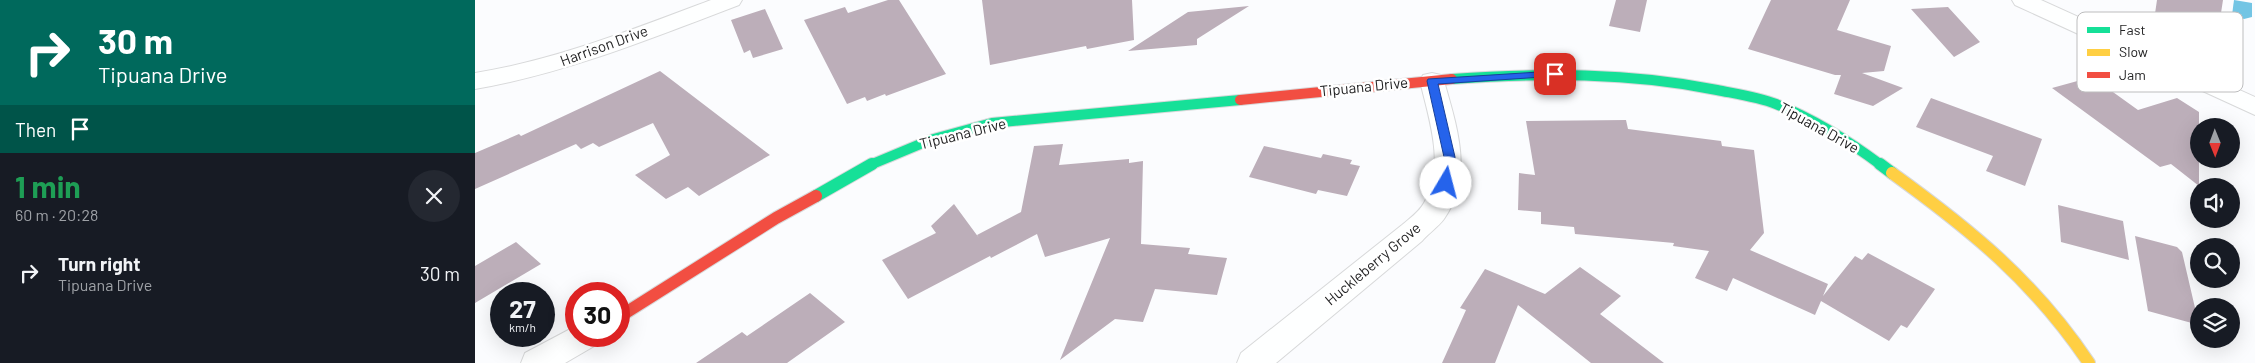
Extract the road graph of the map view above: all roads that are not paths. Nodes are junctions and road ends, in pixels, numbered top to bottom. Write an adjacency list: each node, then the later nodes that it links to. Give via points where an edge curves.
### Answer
1 (731, 0): 5 (street, Harrison Drive, via 556,64)
2 (2023, 0): 3 (street)
3 (2077, 25)
4 (1432, 81): 8 (street, Tipuana Drive, via 992,124 930,140 879,160 776,218); 11 (street, Huckleberry Grove, via 1450,157 1446,183 1436,209 1412,233); 12 (street, Tipuana Drive, via 1572,73 1643,76 1711,86 1777,104 1842,137 1954,217 2026,280 2073,334)
5 (475, 82)
6 (2222, 92): 7 (street)
7 (2255, 107)
8 (630, 310)
9 (565, 347): 10 (street)
10 (537, 363)
11 (1253, 363)
12 (2089, 363)

